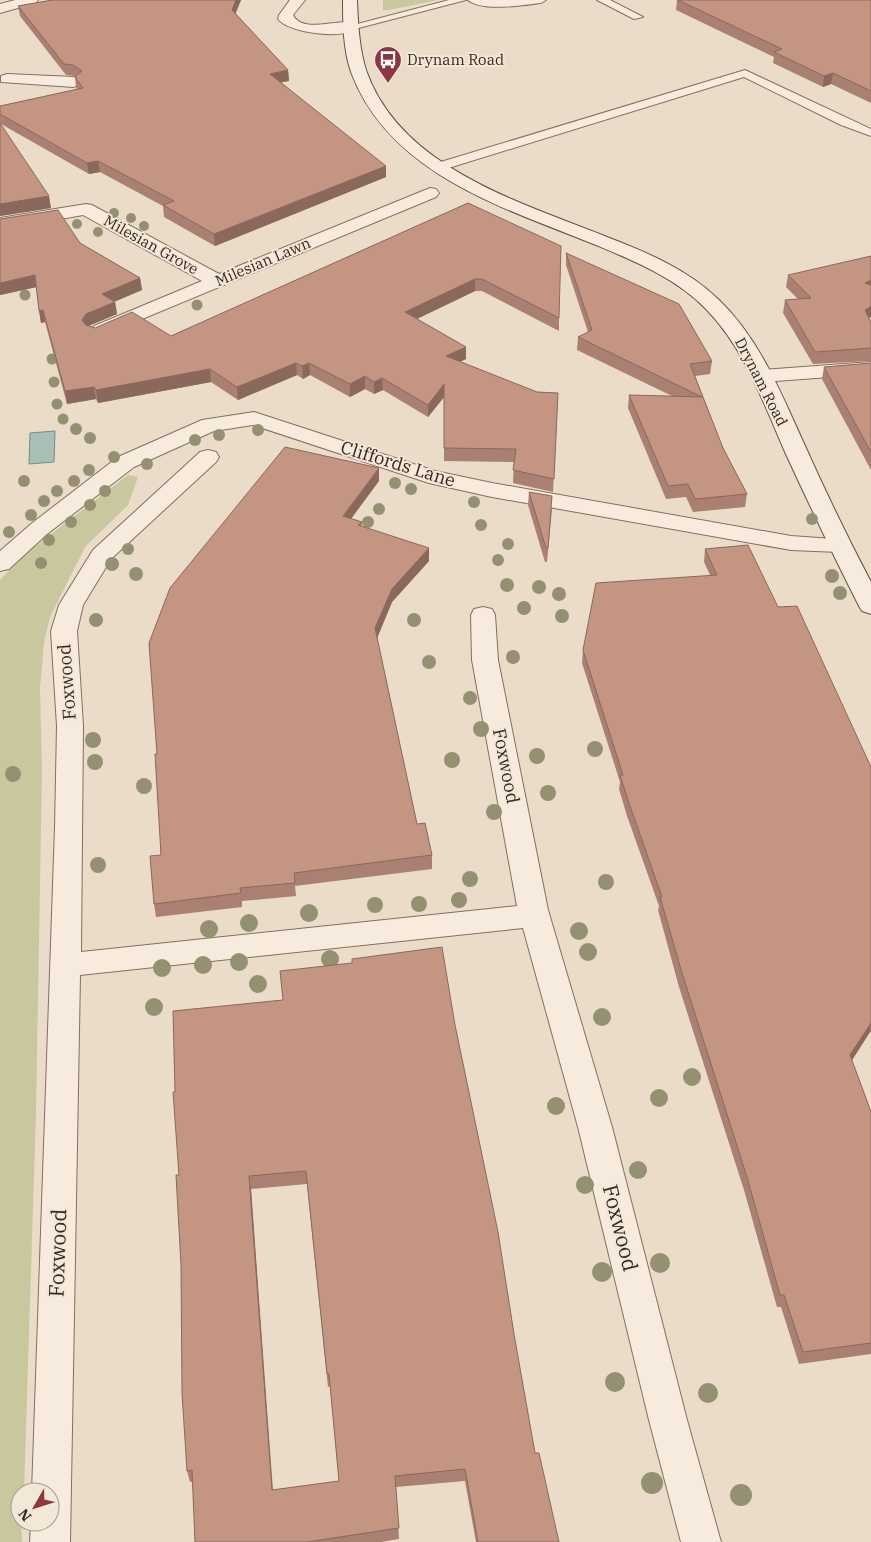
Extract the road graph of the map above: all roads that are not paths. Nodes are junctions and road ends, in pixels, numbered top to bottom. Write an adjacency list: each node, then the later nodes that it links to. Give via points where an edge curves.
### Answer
1 (30, 0): 8 (street)
2 (298, 0): 10 (street, via 286,15 289,23 320,28)
3 (350, 0): 10 (street, Drynam Road)
4 (461, 0): 10 (lane)
5 (473, 0): 6 (lane, via 502,4)
6 (541, 0)
7 (602, 0): 9 (lane)
8 (0, 9)
9 (638, 17)
10 (351, 27): 14 (street, Drynam Road, via 359,73 379,112 398,135)
11 (3, 76): 12 (street)
12 (74, 82)
13 (871, 133): 14 (lane, via 745,73)
14 (438, 167): 20 (street, Drynam Road, via 497,198 677,276 723,315)
15 (430, 193): 17 (street, Milesian Lawn)
16 (0, 224): 17 (street, Milesian Grove, via 92,204)
17 (217, 281): 18 (street, Milesian Lawn)
18 (96, 332)
19 (871, 368): 20 (street)
20 (761, 376): 22 (street, Drynam Road)
21 (208, 457): 27 (street, Foxwood, via 101,555 71,605 64,630 70,726)
22 (839, 545): 23 (street, Cliffords Lane, via 791,543 438,478 254,418 210,425 126,462 39,529); 24 (street, Drynam Road)
23 (0, 564)
24 (871, 606)
25 (483, 615): 26 (street, Foxwood, via 485,660)
26 (535, 916): 27 (street); 29 (street, Foxwood, via 580,1073)
27 (67, 965): 28 (street, Foxwood)
28 (50, 1542)
29 (701, 1542)

